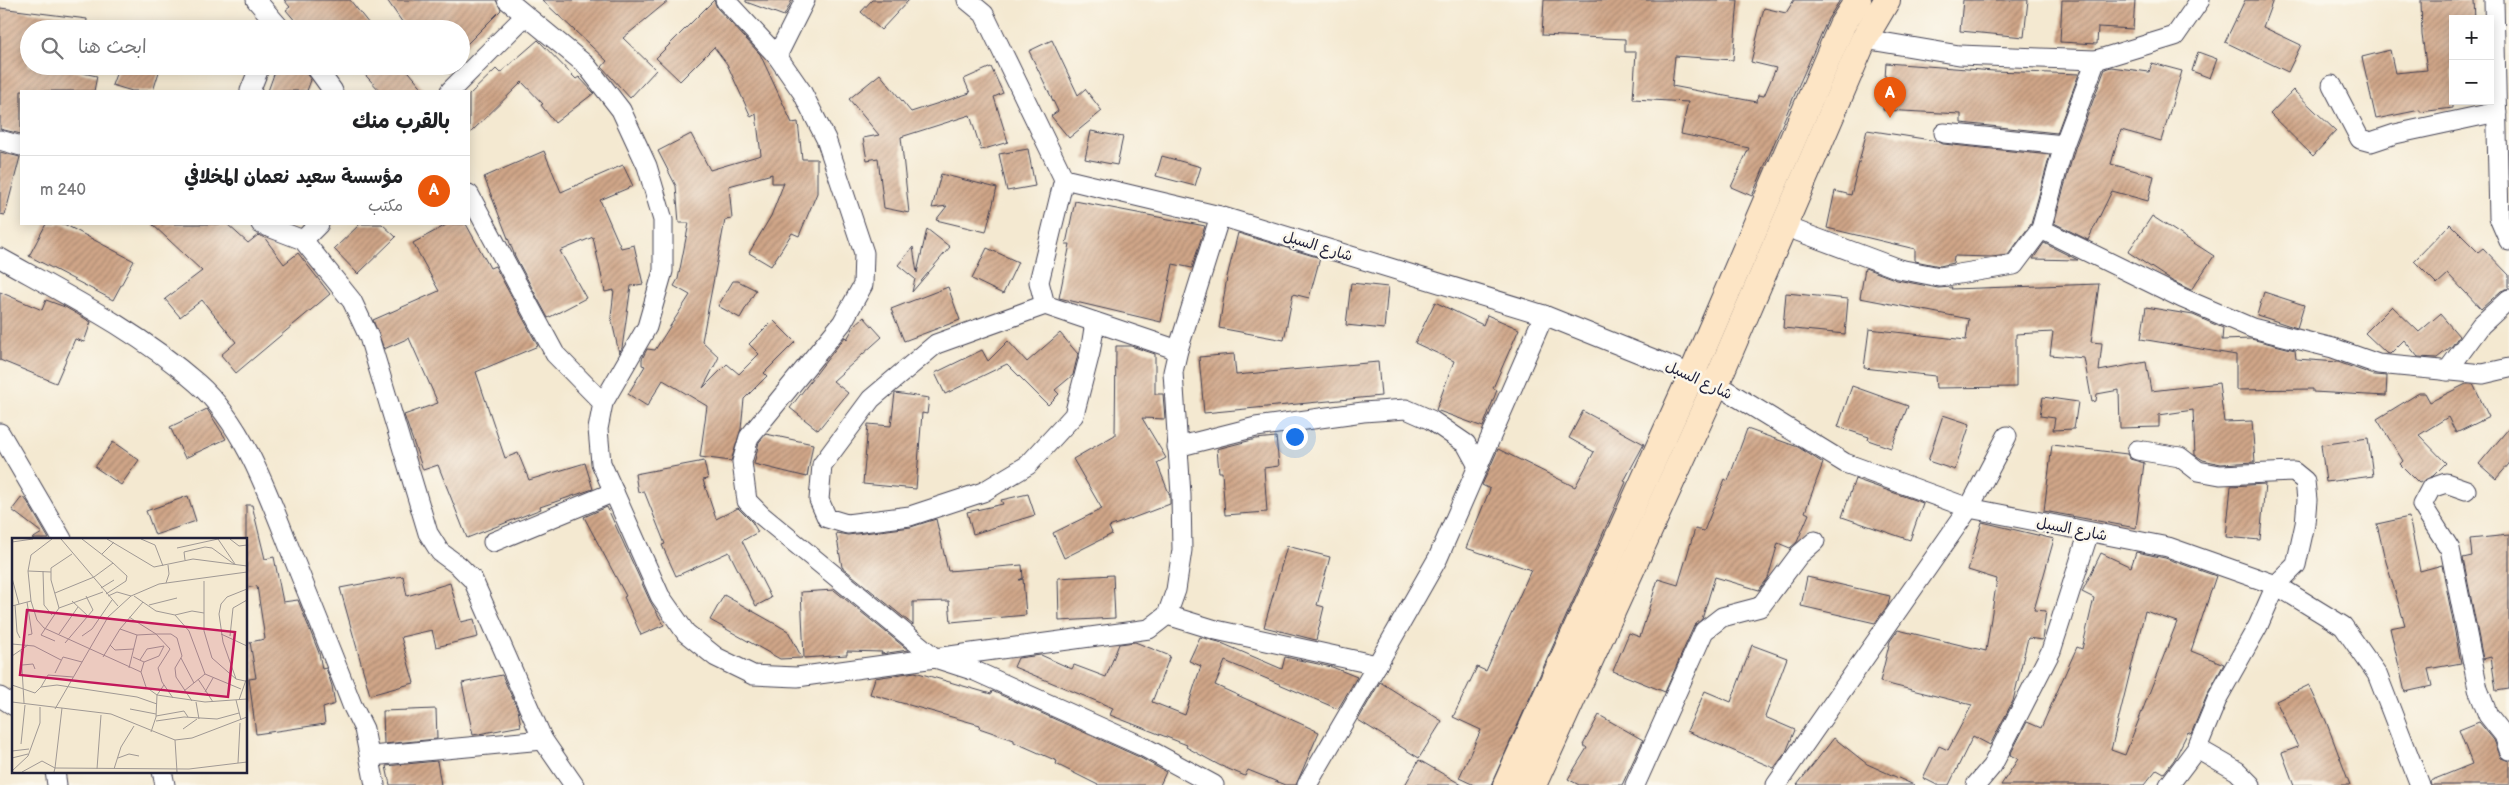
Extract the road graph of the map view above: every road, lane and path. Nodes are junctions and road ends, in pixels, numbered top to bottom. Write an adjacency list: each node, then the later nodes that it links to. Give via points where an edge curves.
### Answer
1 (256, 0): 11 (street)
2 (507, 0): 10 (street)
3 (725, 0): 14 (street)
4 (805, 0): 14 (street)
5 (967, 0): 29 (street, via 984,14)
6 (1858, 0): 46 (main road, via 1842,25)
7 (1887, 0): 13 (main road)
8 (2200, 0): 15 (street, via 2175,36)
9 (2494, 0): 12 (street)
10 (525, 16): 16 (street); 48 (street, via 586,65 621,110 647,166 663,220 663,271 647,327)
11 (272, 20)
12 (2502, 32): 24 (street)
13 (1864, 39): 15 (street, via 1959,55); 34 (main road)
14 (777, 56): 63 (street, via 802,92 826,139 864,253 862,285 842,323 749,437 742,462 747,501 761,516)
15 (2096, 60): 27 (street)
16 (470, 71)
17 (256, 75): 21 (street)
18 (322, 75): 22 (street)
19 (466, 75): 23 (street)
20 (2332, 85): 24 (street, via 2360,139 2371,142)
21 (250, 90)
22 (332, 90)
23 (451, 90)
24 (2497, 112): 37 (street, via 2499,218)
25 (1944, 133): 27 (street)
26 (0, 140): 28 (street)
27 (2064, 145): 35 (street)
28 (20, 146)
29 (1064, 179): 31 (street, شارع السبل); 40 (street, via 1039,282)
30 (470, 196): 48 (street, via 555,354)
31 (1220, 216): 41 (street, شارع السبل); 43 (street)
32 (263, 225): 36 (street)
33 (318, 225): 36 (street)
34 (1784, 226): 35 (street, via 1899,269 1940,277 2014,265); 47 (main road)
35 (2042, 229): 45 (street, via 2182,298 2252,328 2332,348 2378,364)
36 (304, 240): 67 (street, via 352,301 369,337 428,533 440,552 473,580)
37 (2509, 241)
38 (0, 258): 70 (street, via 125,328 198,384 218,406 242,441 265,487 364,729)
39 (2509, 299): 45 (street, via 2481,325)
40 (1046, 305): 42 (street); 42 (street, via 936,344 871,399 822,465 819,500 827,518 847,524 910,516 983,492 1028,465 1074,415)
41 (1544, 315): 46 (street, شارع السبل); 53 (street)
42 (1095, 322): 43 (street)
43 (1178, 350): 51 (street, via 1173,372)
44 (2509, 368): 45 (street, via 2483,374)
45 (2447, 370)
46 (1692, 374): 47 (street, شارع السبل); 79 (main road)
47 (1716, 384): 56 (street, شارع السبل, via 1845,463); 80 (main road)
48 (603, 403): 55 (street, via 598,429 601,463)
49 (0, 433): 58 (street)
50 (2007, 436): 56 (street)
51 (1178, 447): 53 (street, via 1256,427 1406,409 1431,420 1466,444); 62 (street, via 1182,550 1176,590)
52 (2137, 450): 61 (street, via 2180,457 2198,471 2220,475 2294,472 2305,481 2305,524 2296,565)
53 (1478, 466): 64 (street, via 1438,558)
54 (2466, 490): 69 (street, via 2446,483 2431,488 2422,505 2450,548 2478,689 2488,715 2504,735)
55 (614, 492): 60 (street); 63 (street, via 660,596 686,633 716,657 753,675 797,677)
56 (1969, 508): 57 (street, شارع السبل); 82 (street)
57 (2089, 532): 61 (street, شارع السبل, via 2168,547); 83 (street, via 2051,651 1992,766)
58 (61, 538)
59 (1815, 541): 81 (street, via 1799,555 1760,606 1722,617 1704,631)
60 (493, 542)
61 (2276, 585): 68 (street, via 2258,626 2218,696); 86 (street, شارع السبل, via 2343,626 2349,634 2377,674)
62 (1167, 615): 63 (street, via 1149,629); 64 (street, via 1216,630)
63 (935, 658): 77 (street, via 976,672 1142,746)
64 (1377, 665): 78 (street)
65 (0, 697): 66 (street)
66 (12, 705)
67 (543, 740): 70 (street); 76 (street)
68 (2197, 748): 84 (street); 85 (street, via 2237,771)
69 (2509, 750)
70 (371, 756): 75 (street)
71 (55, 772): 73 (street)
72 (162, 772): 74 (street)
73 (57, 785)
74 (165, 785)
75 (375, 785)
76 (574, 785)
77 (1214, 785)
78 (1307, 785)
79 (1506, 785)
80 (1533, 785)
81 (1635, 785)
82 (1776, 785)
83 (1976, 785)
84 (2169, 785)
85 (2251, 785)
86 (2420, 785)

